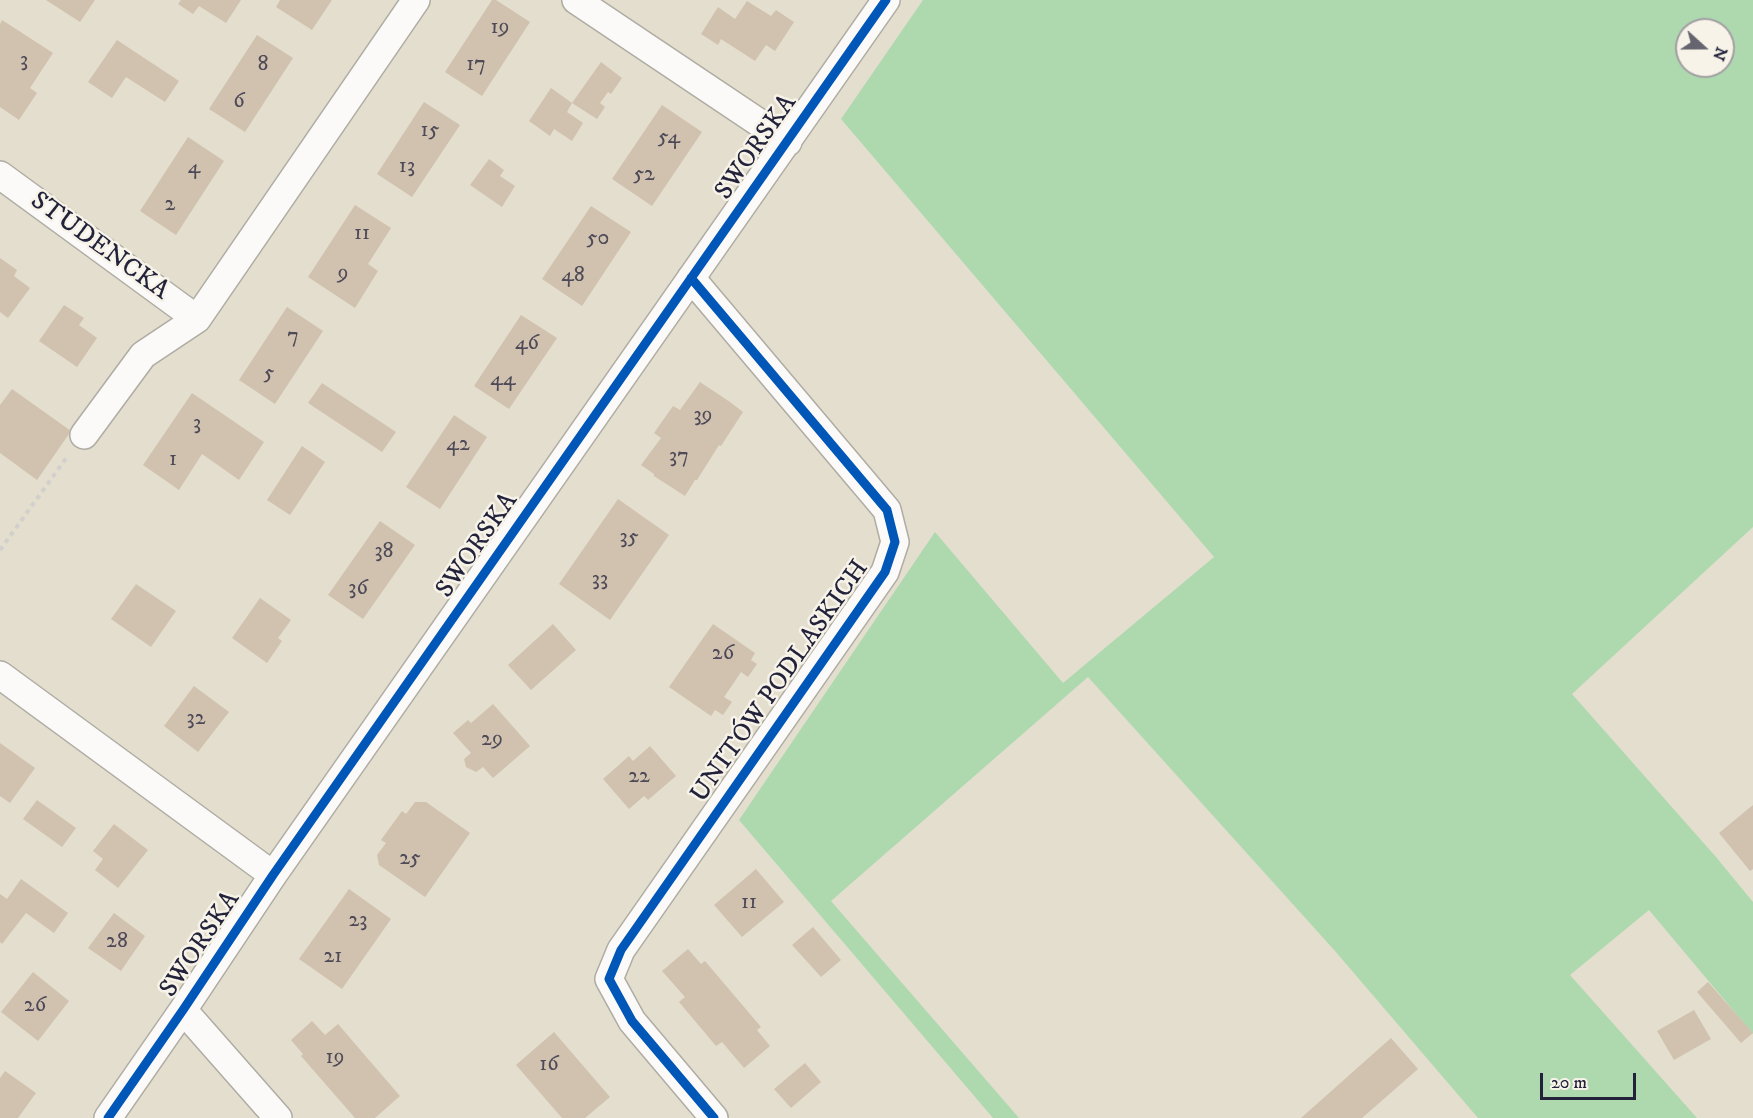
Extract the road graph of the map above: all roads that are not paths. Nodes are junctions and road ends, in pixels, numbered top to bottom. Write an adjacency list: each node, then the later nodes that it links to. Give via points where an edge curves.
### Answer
1 (416, 0): 7 (street)
2 (576, 0): 4 (street)
3 (886, 0): 4 (street, SWORSKA)
4 (788, 142): 6 (street, SWORSKA)
5 (0, 175): 7 (street, STUDENCKA)
6 (691, 278): 10 (street, SWORSKA); 14 (street, UNITÓW PODLASKICH, via 888,510 895,542 885,572 621,950 609,979 632,1021)
7 (197, 319): 8 (street, via 143,355)
8 (84, 435)
9 (0, 675): 10 (street)
10 (273, 875): 11 (street, SWORSKA)
11 (183, 1010): 12 (street, SWORSKA); 13 (street)
12 (108, 1118)
13 (278, 1118)
14 (714, 1118)

